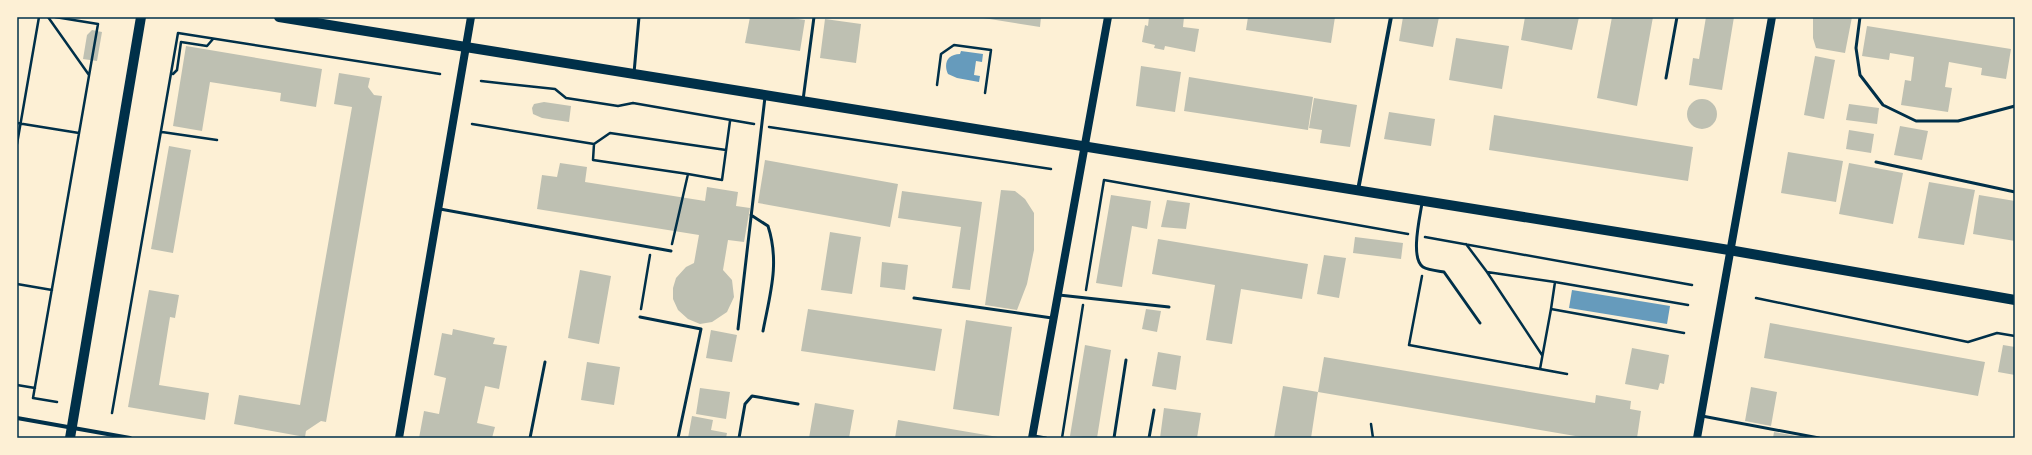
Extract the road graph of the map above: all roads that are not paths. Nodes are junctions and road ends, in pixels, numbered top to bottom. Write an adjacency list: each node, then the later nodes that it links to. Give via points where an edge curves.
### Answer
1 (141, 17): 41 (main road)
2 (279, 17): 11 (main road)
3 (471, 17): 11 (main road)
4 (639, 17): 12 (lane)
5 (814, 17): 15 (lane)
6 (1108, 17): 17 (main road)
7 (1391, 17): 19 (street)
8 (1677, 17): 13 (lane)
9 (1772, 17): 25 (main road)
10 (1860, 17): 16 (lane, via 1856,48 1860,75 1883,105 1916,121 1958,121)
11 (466, 47): 12 (main road); 22 (main road)
12 (634, 74): 14 (main road)
13 (1666, 78)
14 (765, 95): 15 (main road); 23 (lane)
15 (802, 101): 17 (main road)
16 (2015, 106)
17 (1085, 147): 19 (main road); 26 (main road)
18 (1876, 162): 20 (lane)
19 (1358, 191): 21 (main road)
20 (2015, 192)
21 (1422, 201): 25 (main road); 32 (lane, via 1417,236 1417,260 1423,267 1444,272)
22 (438, 208): 24 (lane); 44 (main road)
23 (751, 215): 33 (lane); 34 (lane, via 768,226 774,243 775,272)
24 (671, 250)
25 (1729, 250): 28 (main road); 39 (main road)
26 (1059, 295): 29 (lane); 31 (main road)
27 (914, 298): 31 (lane)
28 (2015, 300)
29 (1169, 307)
30 (640, 317): 46 (lane, via 700,328)
31 (1054, 318): 42 (main road)
32 (1480, 323)
33 (738, 329)
34 (763, 331)
35 (1126, 360): 49 (lane)
36 (545, 362): 45 (lane)
37 (798, 404): 47 (lane, via 752,396 745,404)
38 (1154, 410): 50 (lane)
39 (1700, 416): 51 (main road); 52 (lane)
40 (17, 418): 41 (street)
41 (71, 433): 43 (street)
42 (1033, 437): 48 (lane)
43 (130, 438)
44 (399, 438)
45 (530, 438)
46 (678, 438)
47 (739, 438)
48 (1046, 438)
49 (1114, 438)
50 (1150, 438)
51 (1697, 438)
52 (1819, 438)

